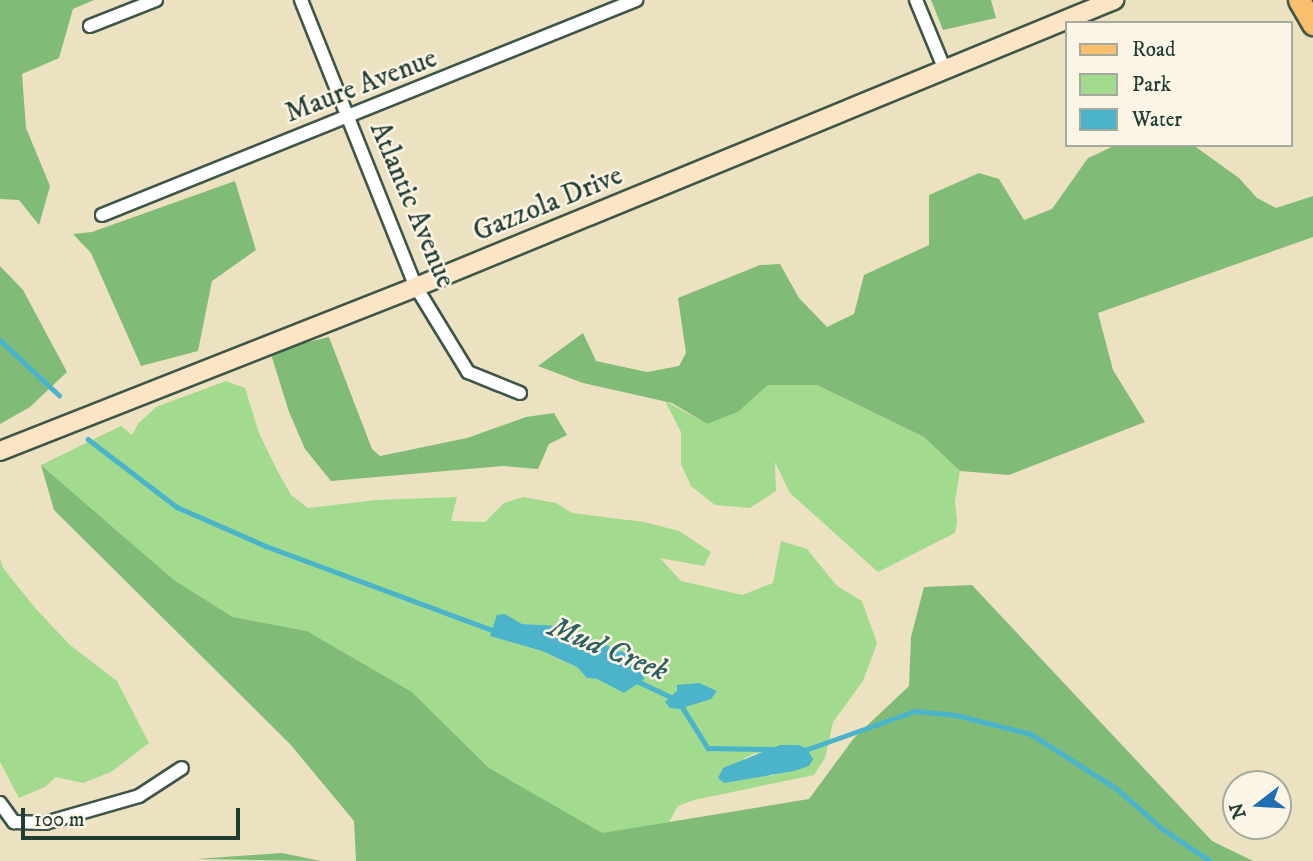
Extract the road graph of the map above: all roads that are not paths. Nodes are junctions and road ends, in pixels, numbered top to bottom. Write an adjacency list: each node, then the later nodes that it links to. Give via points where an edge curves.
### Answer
1 (156, 0): 8 (street)
2 (302, 0): 10 (street, Atlantic Avenue)
3 (636, 0): 10 (street, Maure Avenue)
4 (916, 0): 9 (street)
5 (1114, 0): 9 (street, Gazzola Drive)
6 (1299, 0): 7 (main road)
7 (1313, 24)
8 (90, 26)
9 (945, 70): 12 (street, Gazzola Drive)
10 (348, 117): 11 (street, Maure Avenue); 12 (street, Atlantic Avenue)
11 (102, 215)
12 (416, 287): 13 (street, Atlantic Avenue, via 468,372); 14 (street, Gazzola Drive)
13 (520, 393)
14 (0, 451)
15 (182, 768): 16 (street, via 138,796 45,823 14,822)
16 (0, 803)

